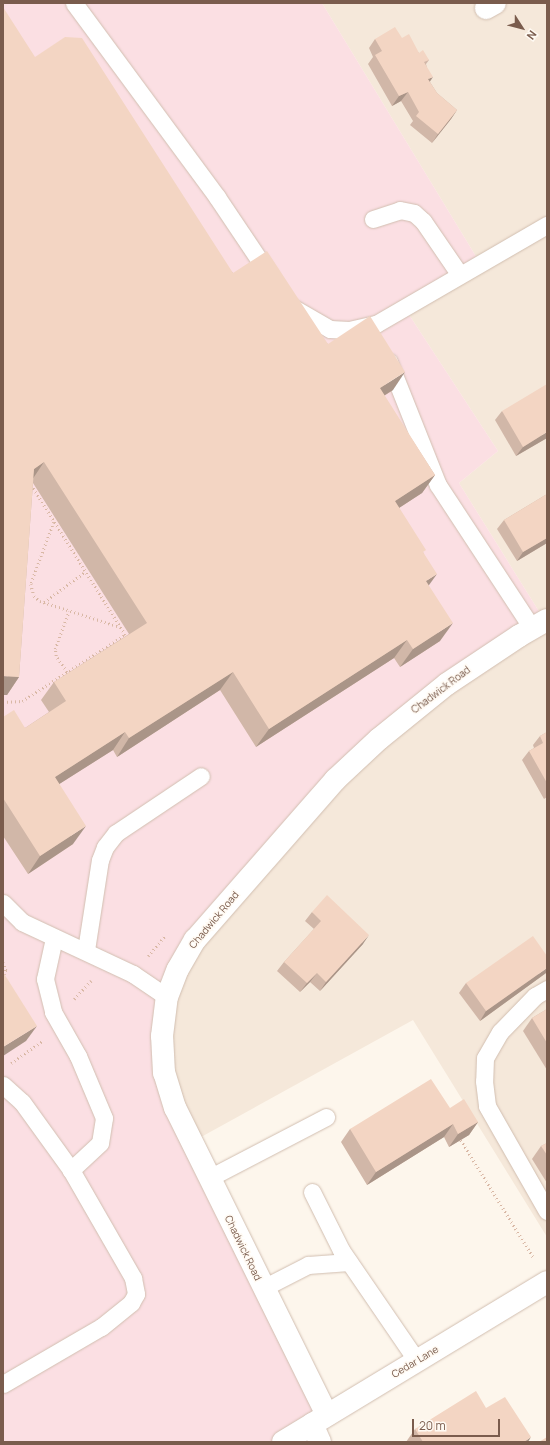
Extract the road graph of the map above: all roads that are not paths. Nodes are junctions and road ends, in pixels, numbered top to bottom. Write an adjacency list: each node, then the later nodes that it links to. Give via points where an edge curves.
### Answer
1 (74, 3): 5 (lane, via 217,197 288,304 330,329)
2 (373, 219): 4 (lane, via 400,210 414,213 424,221)
3 (547, 225): 4 (lane)
4 (460, 275): 5 (lane)
5 (380, 336): 6 (lane, via 401,398 438,486)
6 (539, 624): 12 (street, Chadwick Road, via 447,684 379,739 335,780 195,940 178,969)
7 (201, 776): 10 (lane, via 116,833 106,847 100,860)
8 (3, 903): 9 (lane, via 22,922)
9 (54, 938): 10 (lane); 15 (lane, via 45,979 54,1012 78,1056 104,1118 100,1143)
10 (86, 950): 12 (lane, via 133,974)
11 (547, 989): 18 (lane, via 535,996 500,1032 485,1058 484,1081 487,1106)
12 (167, 997): 16 (street, Chadwick Road, via 162,1036 164,1073 175,1108)
13 (3, 1085): 15 (lane, via 22,1102)
14 (326, 1117): 16 (lane)
15 (71, 1170): 23 (lane, via 134,1278 136,1294 132,1303 101,1327)
16 (209, 1178): 21 (street, Chadwick Road)
17 (312, 1192): 19 (lane)
18 (547, 1211)
19 (349, 1262): 21 (lane, via 308,1266); 22 (lane)
20 (547, 1282): 22 (street, Cedar Lane)
21 (263, 1288): 24 (street, Chadwick Road)
22 (417, 1360): 24 (street, Cedar Lane)
23 (3, 1384)
24 (320, 1427): 25 (street, Cedar Lane)
25 (283, 1442)

